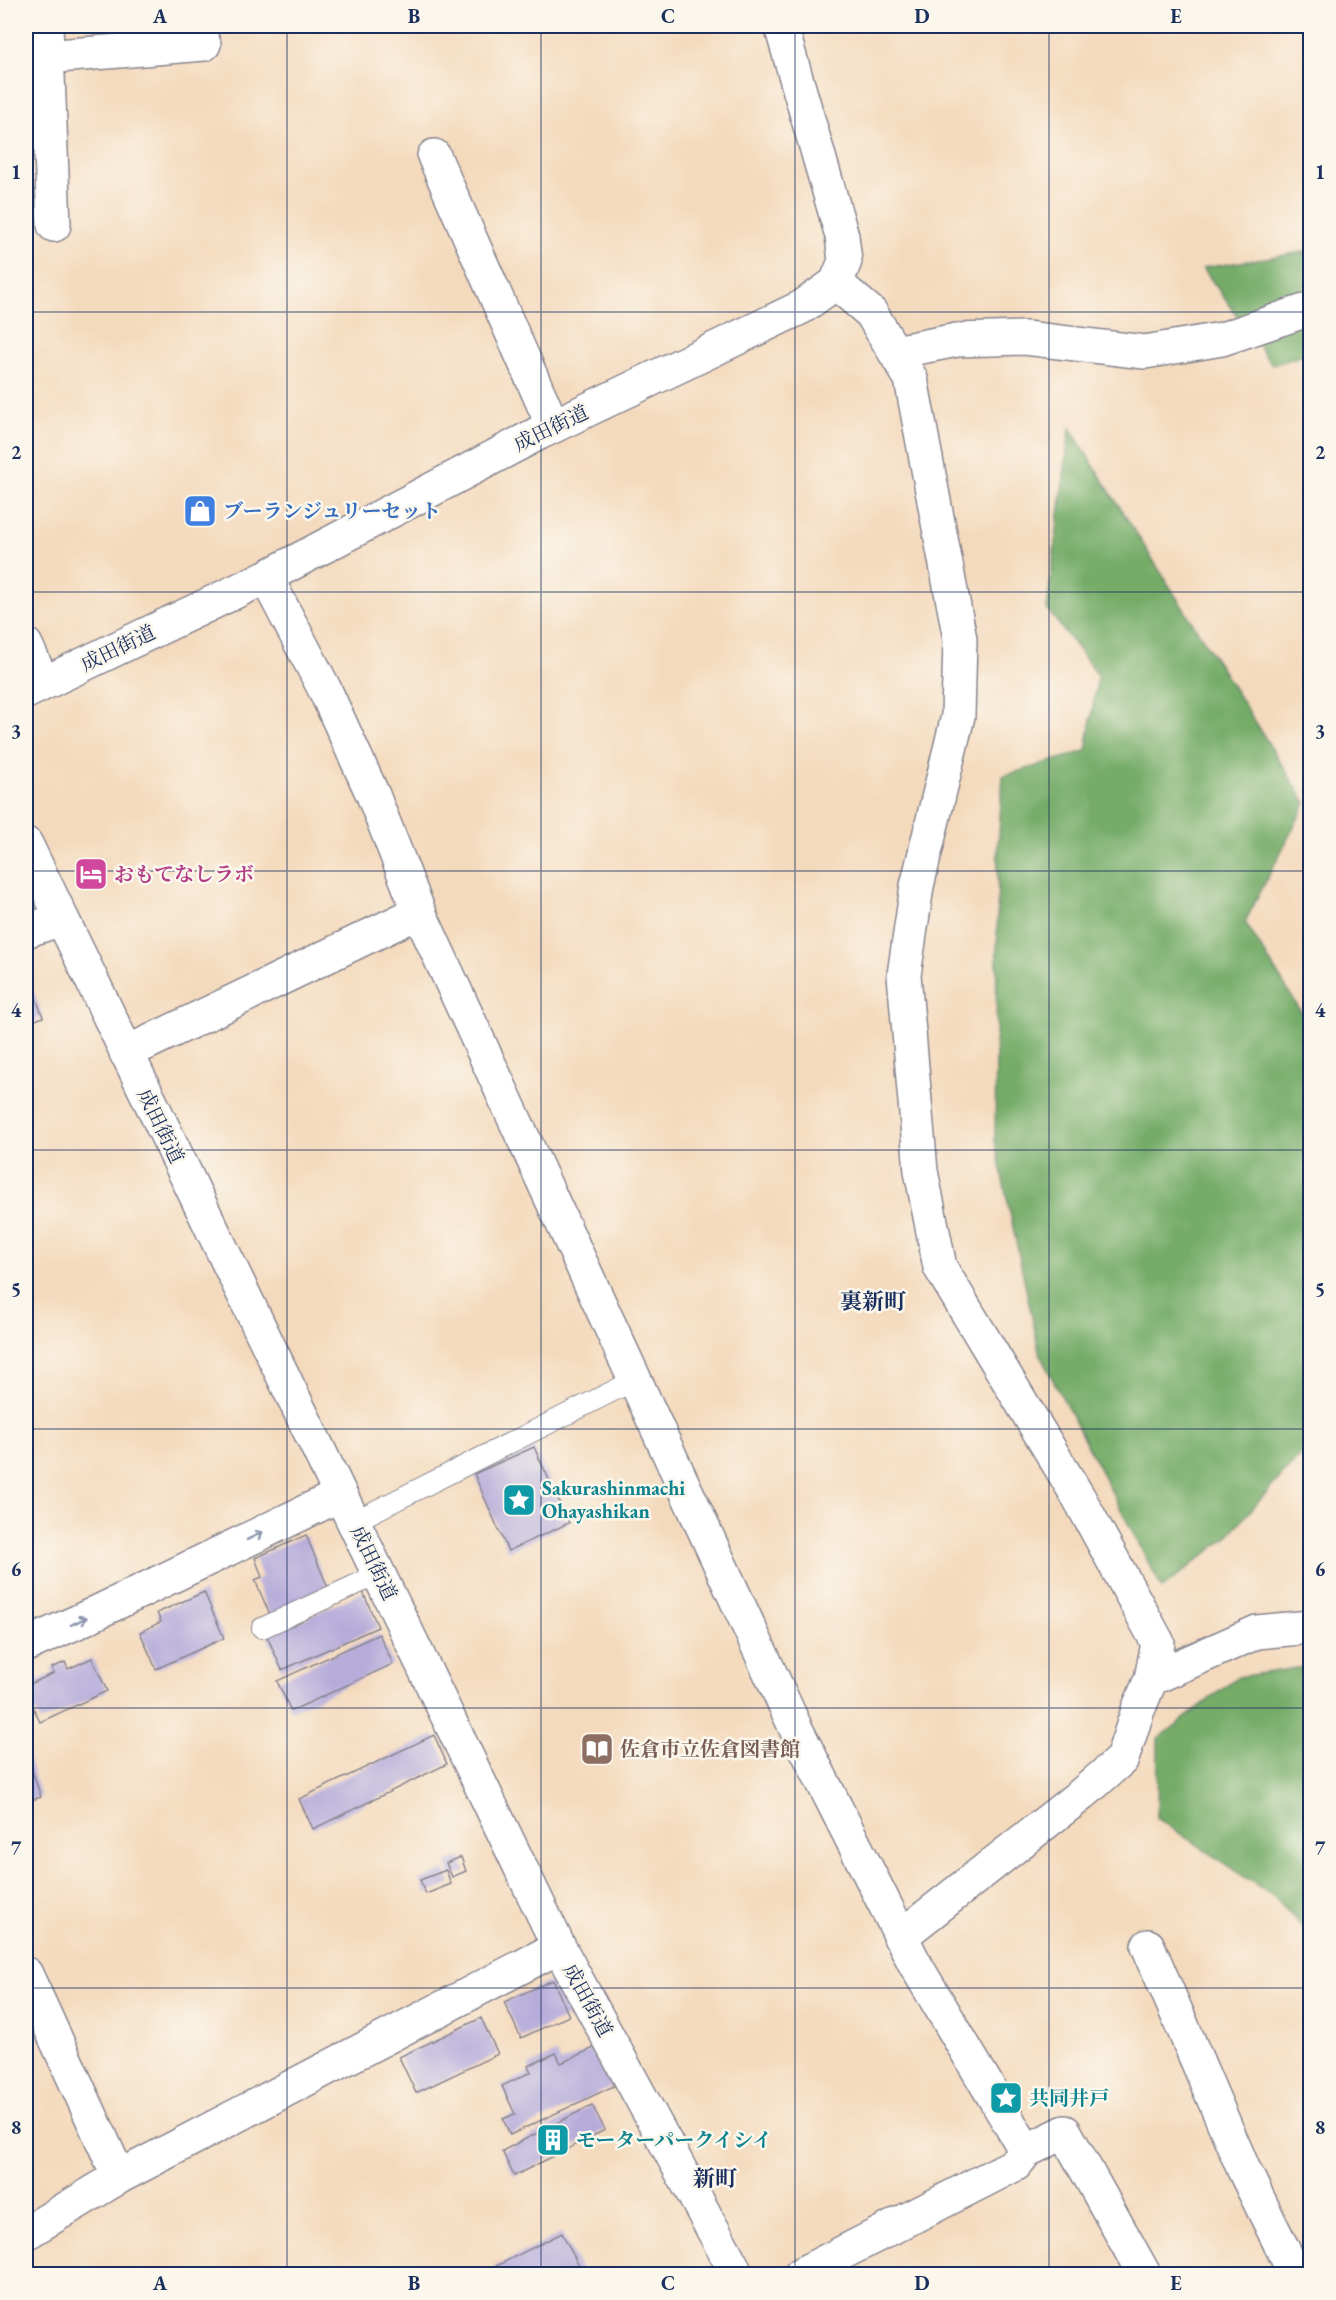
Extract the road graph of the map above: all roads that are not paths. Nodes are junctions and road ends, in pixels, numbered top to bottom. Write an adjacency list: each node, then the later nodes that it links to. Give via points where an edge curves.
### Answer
1 (781, 26): 6 (street, via 842,236 845,261)
2 (46, 41): 3 (street); 5 (street)
3 (204, 44)
4 (434, 156): 9 (street)
5 (54, 225)
6 (836, 283): 8 (street, via 871,313); 9 (street, 成田街道, via 802,308)
7 (1311, 309): 8 (street, via 1221,339 1145,352 1025,338 957,340)
8 (895, 352): 24 (street, via 911,379 960,639 958,716 917,886 904,975 921,1171 940,1266 1079,1498 1158,1643)
9 (553, 426): 10 (street, 成田街道)
10 (266, 577): 12 (street, 成田街道); 14 (street, via 325,690 373,795)
11 (26, 645): 12 (street)
12 (34, 688)
13 (26, 844): 15 (street, 成田街道)
14 (419, 912): 17 (street); 18 (street)
15 (61, 919): 16 (street); 17 (street, 成田街道)
16 (26, 932)
17 (126, 1053): 19 (street, 成田街道)
18 (635, 1380): 19 (lane); 25 (street, via 796,1729)
19 (347, 1508): 20 (street, 成田街道); 23 (street, one-way to 19)
20 (379, 1574): 22 (lane); 27 (street, 成田街道)
21 (1311, 1627): 24 (street, via 1257,1632)
22 (262, 1628)
23 (26, 1645)
24 (1152, 1679): 25 (street, via 1122,1759)
25 (900, 1936): 29 (street)
26 (1148, 1946): 35 (street, via 1244,2170)
27 (559, 1947): 30 (street); 32 (street, 成田街道)
28 (26, 1974): 30 (street)
29 (1026, 2151): 33 (street, via 1016,2164); 34 (street, via 1065,2132)
30 (119, 2177): 31 (street)
31 (26, 2233)
32 (737, 2274)
33 (801, 2274)
34 (1144, 2274)
35 (1295, 2274)

